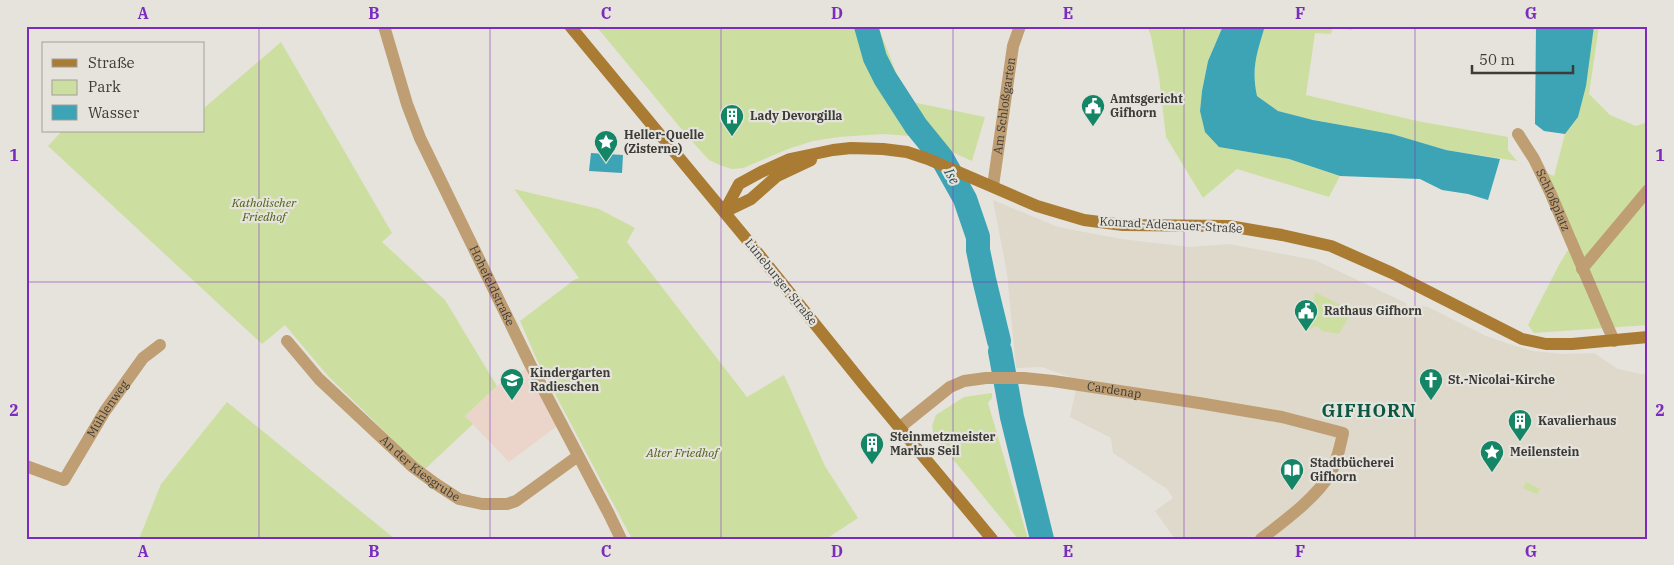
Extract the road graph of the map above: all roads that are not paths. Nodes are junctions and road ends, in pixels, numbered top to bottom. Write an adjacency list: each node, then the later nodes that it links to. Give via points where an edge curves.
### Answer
1 (384, 26): 15 (street, Hohefeldstraße, via 420,138)
2 (570, 26): 8 (street, Lüneburger Straße)
3 (1020, 26): 6 (street, Am Schloßgarten, via 1013,46)
4 (1518, 134): 9 (street, Schloßplatz, via 1550,192)
5 (833, 150): 6 (street, Konrad-Adenauer-Straße, via 907,152); 8 (street, Konrad-Adenauer-Straße, via 777,176 751,199); 8 (street, Konrad-Adenauer-Straße, via 790,159 739,184)
6 (993, 186): 12 (street, Konrad-Adenauer-Straße, via 1038,206 1084,220 1123,225 1229,226 1331,246 1392,272 1522,339 1546,344)
7 (1648, 190): 9 (street)
8 (724, 212): 14 (street, Lüneburger Straße)
9 (1582, 269): 12 (street, Schloßplatz)
10 (1648, 337): 12 (street, Konrad-Adenauer-Straße)
11 (287, 341): 15 (street, An der Kiesgrube, via 319,379 413,467 459,499 482,504 516,501)
12 (1614, 341)
13 (160, 345): 16 (street, Mühlenweg, via 143,358 105,411 64,480)
14 (899, 428): 18 (street, Lüneburger Straße); 19 (street, Cardenap, via 950,387 964,381 1024,378 1282,417 1344,434 1330,475 1302,505)
15 (578, 456): 17 (street, Hohefeldstraße)
16 (26, 466)
17 (621, 539)
18 (992, 539)
19 (1261, 539)

